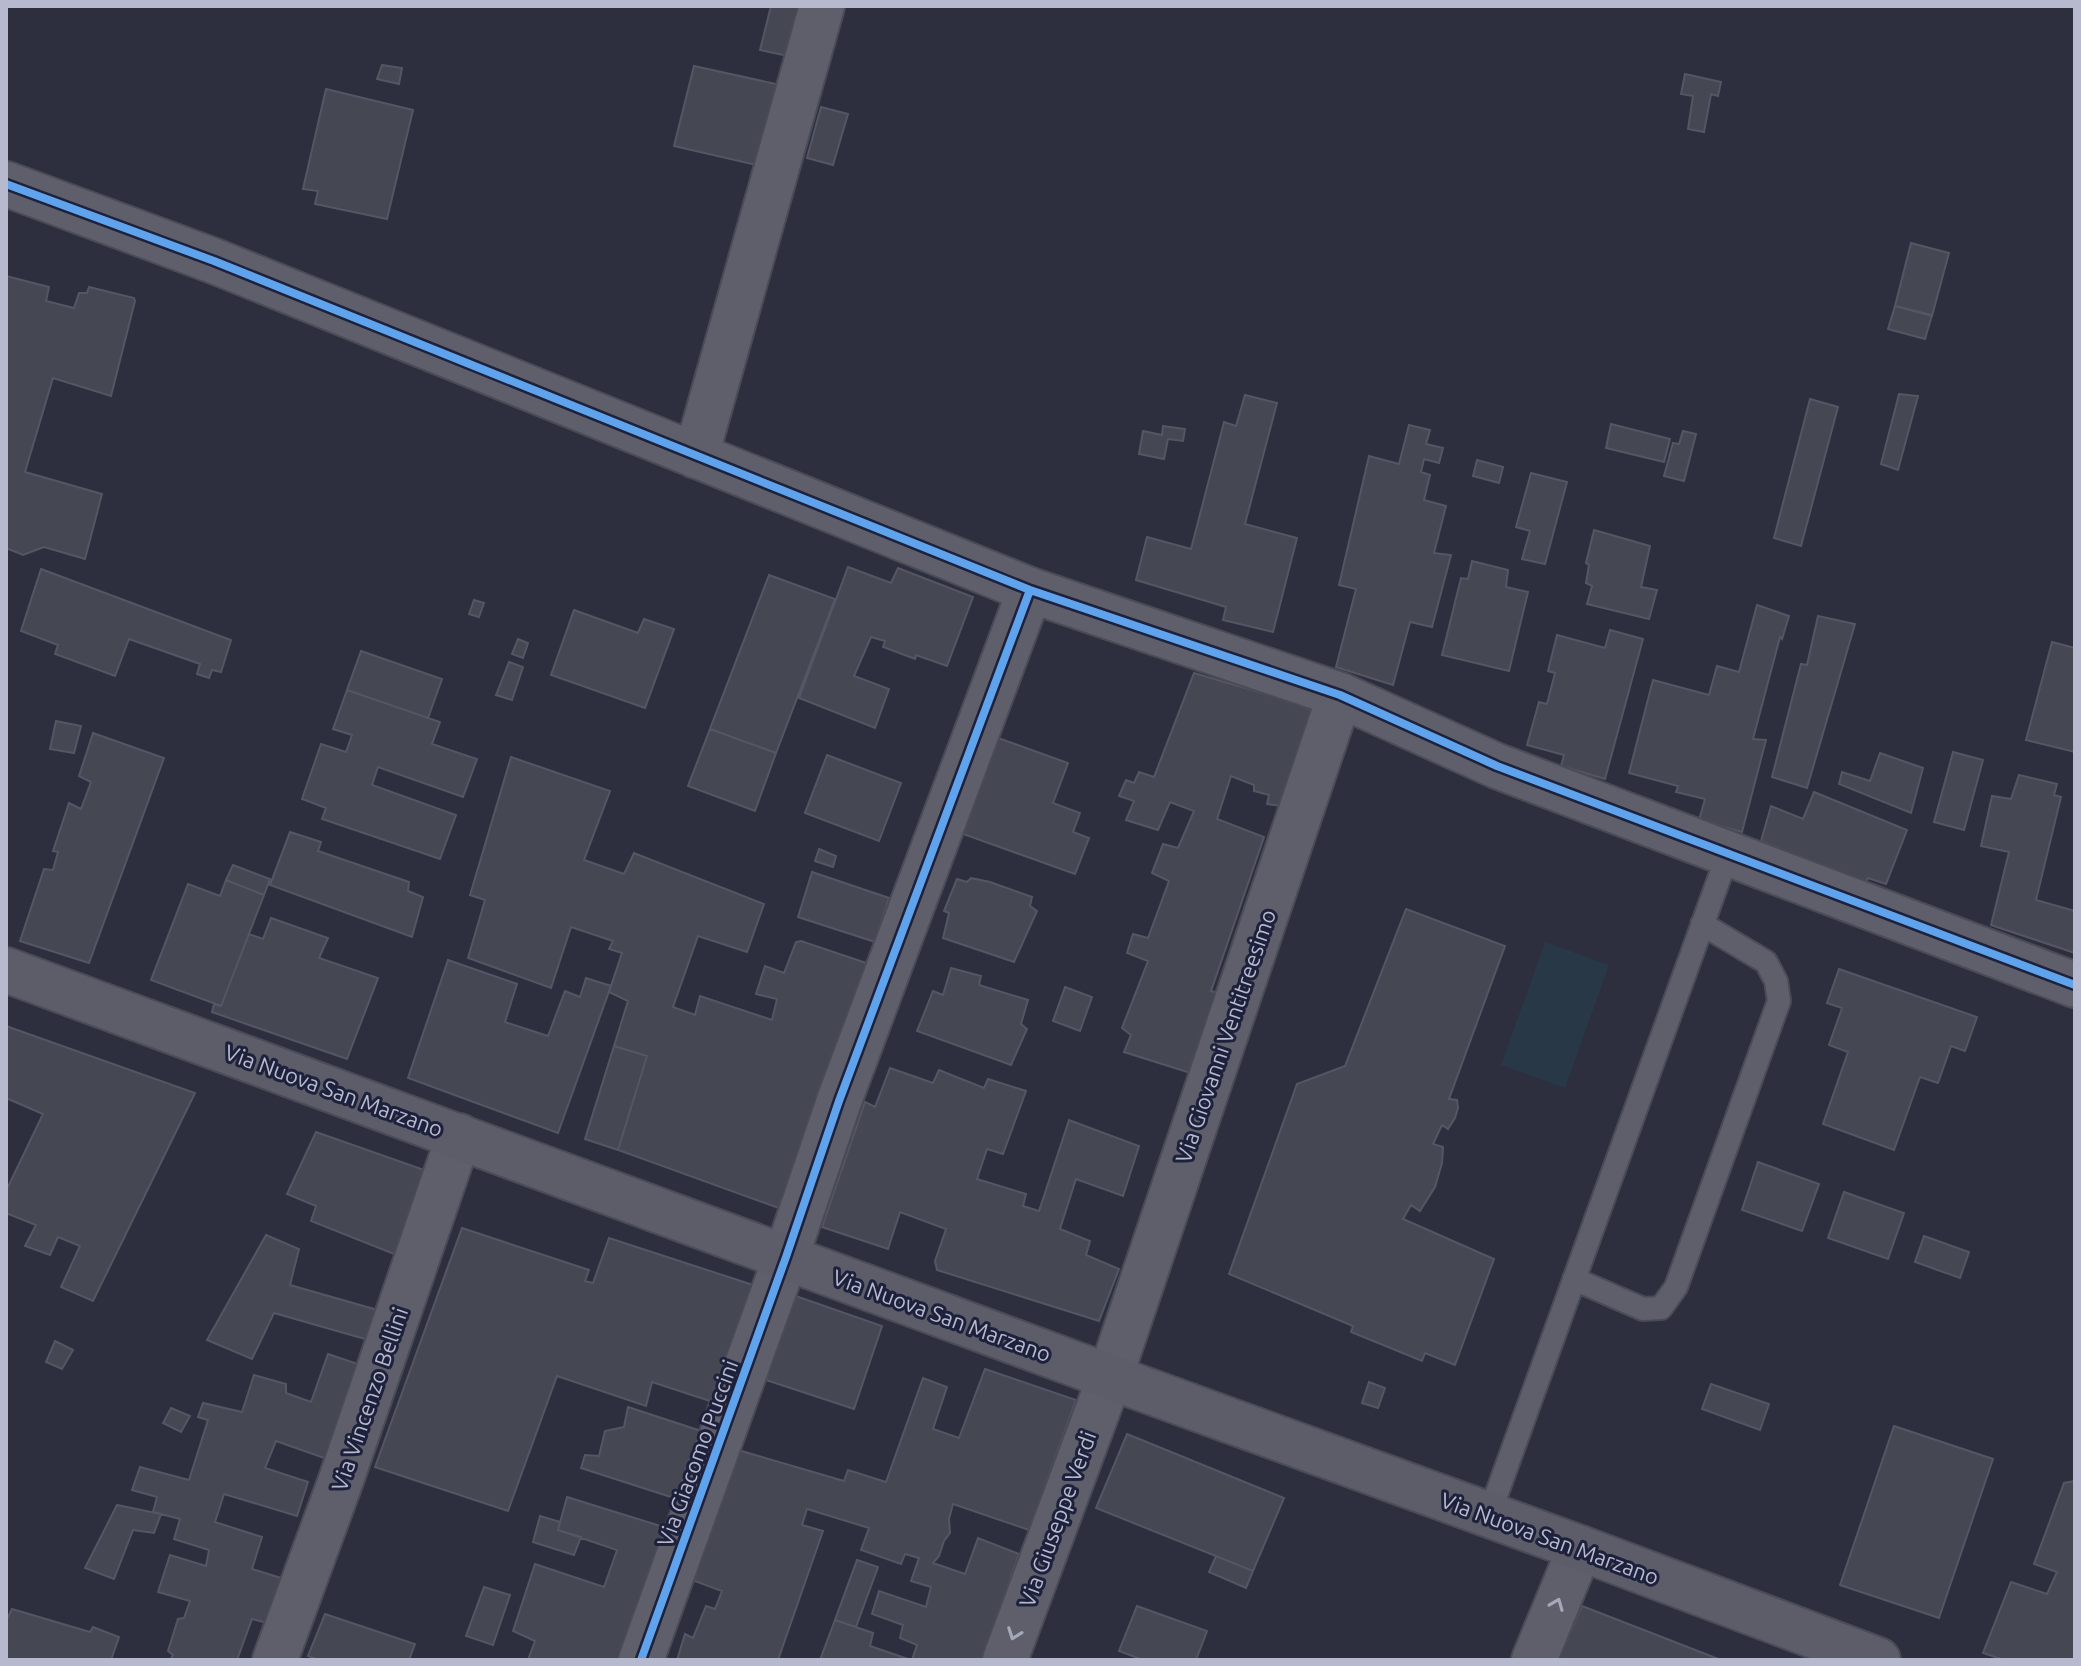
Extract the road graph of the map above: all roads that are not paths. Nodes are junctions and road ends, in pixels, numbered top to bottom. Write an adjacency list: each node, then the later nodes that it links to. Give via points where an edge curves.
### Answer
1 (822, 6): 3 (street)
2 (6, 184): 3 (street, via 214,261)
3 (696, 456): 4 (street)
4 (1030, 590): 5 (street); 11 (street, Via Giacomo Puccini)
5 (1340, 695): 6 (street, via 1497,766); 13 (street, Via Giovanni Ventitreesimo)
6 (1728, 854): 7 (lane); 9 (street)
7 (1702, 924): 12 (lane); 12 (lane, via 1766,962 1779,1001 1676,1287 1661,1308 1643,1309)
8 (6, 970): 10 (main road, Via Nuova San Marzano)
9 (2075, 985)
10 (459, 1136): 11 (main road, Via Nuova San Marzano); 16 (street, Via Vincenzo Bellini)
11 (786, 1257): 13 (main road, Via Nuova San Marzano); 17 (street, Via Giacomo Puccini)
12 (1574, 1279): 14 (lane)
13 (1110, 1377): 14 (main road, Via Nuova San Marzano); 18 (street, Via Giuseppe Verdi, one-way to 18)
14 (1489, 1515): 15 (main road, Via Nuova San Marzano)
15 (1580, 1548): 19 (street, one-way to 15); 20 (main road, Via Nuova San Marzano)
16 (275, 1660)
17 (641, 1660)
18 (1005, 1660)
19 (1534, 1660)
20 (1878, 1660)

